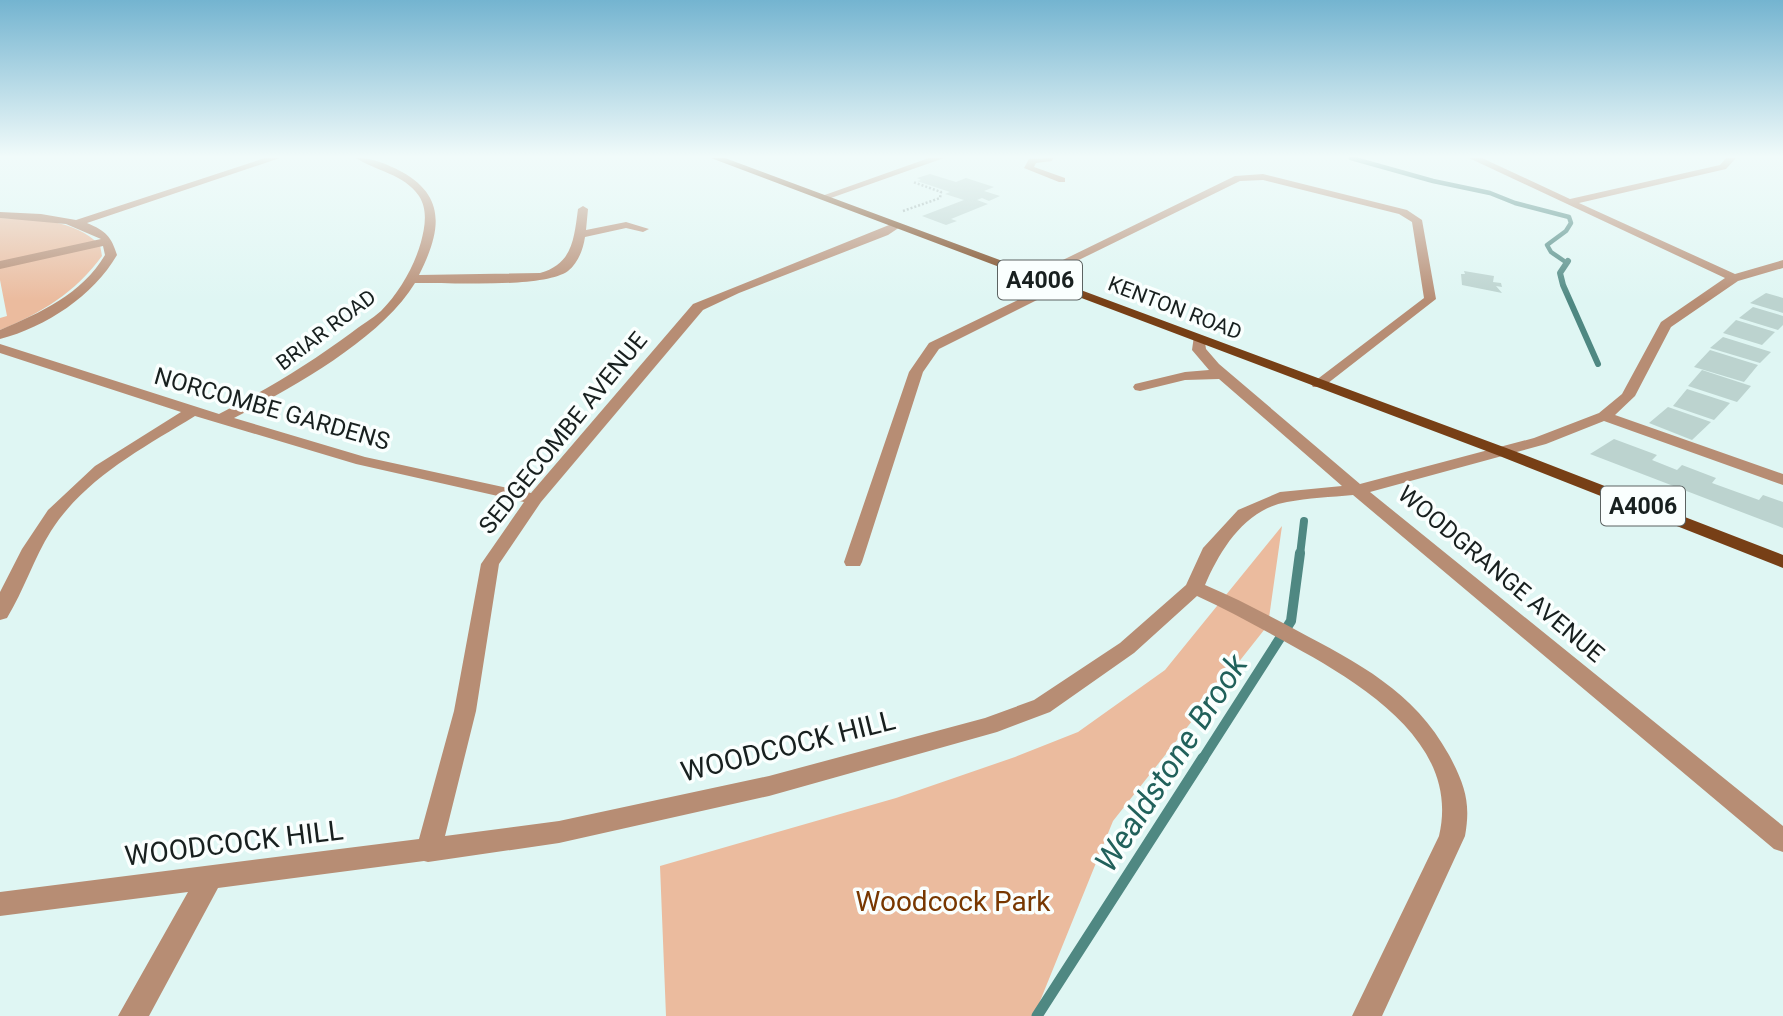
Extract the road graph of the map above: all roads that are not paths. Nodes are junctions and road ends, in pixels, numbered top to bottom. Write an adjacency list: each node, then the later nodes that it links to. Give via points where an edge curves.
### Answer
1 (132, 205): 10 (street)
2 (429, 205): 18 (street, BRIAR ROAD, via 428,242)
3 (846, 205): 9 (main road, KENTON ROAD / A4006)
4 (1182, 205): 16 (street)
5 (1375, 205): 24 (street, via 1417,220 1430,299)
6 (1575, 205): 17 (street)
7 (583, 209): 12 (street)
8 (0, 215): 10 (street)
9 (890, 222): 16 (main road, KENTON ROAD / A4006); 32 (street, SEDGECOMBE AVENUE, via 884,233 698,307)
10 (78, 223): 13 (street)
11 (643, 229): 12 (street, via 626,225)
12 (579, 235): 18 (street, via 574,256 559,273)
13 (108, 241): 15 (street); 20 (street, via 111,255 89,285)
14 (1783, 264): 17 (street)
15 (0, 265)
16 (1034, 277): 19 (main road, KENTON ROAD / A4006)
17 (1734, 278): 27 (street, via 1666,325 1628,396)
18 (411, 279): 28 (street, BRIAR ROAD, via 388,311 343,346 270,394)
19 (1056, 285): 21 (main road, KENTON ROAD / A4006); 33 (street, via 934,346 916,372)
20 (0, 335)
21 (1199, 339): 23 (street, WOODGRANGE AVENUE, via 1199,350); 24 (main road, KENTON ROAD / A4006)
22 (0, 348): 26 (street, NORCOMBE GARDENS)
23 (1223, 374): 25 (street, via 1185,376); 31 (street, WOODGRANGE AVENUE)
24 (1318, 384): 29 (main road, KENTON ROAD / A4006)
25 (1140, 387)
26 (193, 411): 28 (street, NORCOMBE GARDENS); 36 (street, via 81,485 54,514 29,552)
27 (1604, 416): 29 (street, WOODCOCK HILL); 30 (street)
28 (223, 418): 32 (street, NORCOMBE GARDENS, via 362,461)
29 (1503, 452): 31 (street, WOODCOCK HILL); 34 (main road, A4006)
30 (1783, 480)
31 (1357, 490): 35 (street, WOODCOCK HILL, via 1280,497 1244,514 1210,552); 37 (street, WOODGRANGE AVENUE)
32 (535, 499): 38 (street, SEDGECOMBE AVENUE, via 490,564 465,711)
33 (853, 562)
34 (1783, 562)
35 (1194, 588): 38 (street, WOODCOCK HILL, via 1127,648 1042,706 989,726 690,804 559,832); 42 (street, via 1363,675 1408,713 1446,772 1457,813 1452,836)
36 (0, 613)
37 (1783, 841)
38 (428, 851): 39 (street, WOODCOCK HILL)
39 (211, 876): 40 (street, WOODCOCK HILL); 41 (street)
40 (0, 904)
41 (133, 1016)
42 (1367, 1016)

